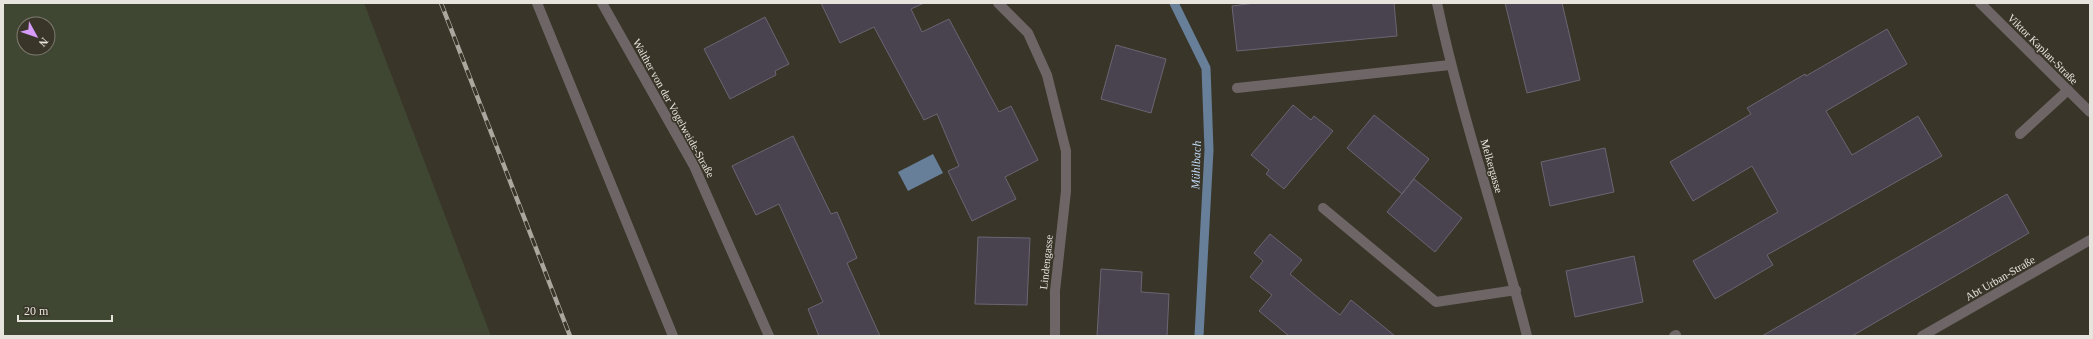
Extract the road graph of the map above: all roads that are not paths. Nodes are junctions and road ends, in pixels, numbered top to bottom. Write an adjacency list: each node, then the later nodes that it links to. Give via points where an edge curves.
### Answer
1 (537, 3): 14 (street)
2 (602, 3): 15 (street, Walther von der Vogelweide-Straße, via 694,166)
3 (998, 3): 16 (street, Lindengasse, via 1028,33 1047,75 1066,151 1066,191 1055,291)
4 (1437, 3): 6 (street, Melkergasse)
5 (1980, 3): 8 (street, Viktor Kaplan-Straße)
6 (1450, 65): 7 (street); 13 (street, Melkergasse)
7 (1237, 88)
8 (2068, 90): 9 (street, Viktor Kaplan-Straße); 10 (street)
9 (2090, 112)
10 (2020, 134)
11 (1323, 208): 13 (street, via 1436,302)
12 (2090, 240): 18 (street, Abt Urban-Straße)
13 (1516, 290): 17 (street, Melkergasse)
14 (673, 336)
15 (769, 336)
16 (1055, 336)
17 (1527, 336)
18 (1922, 336)

